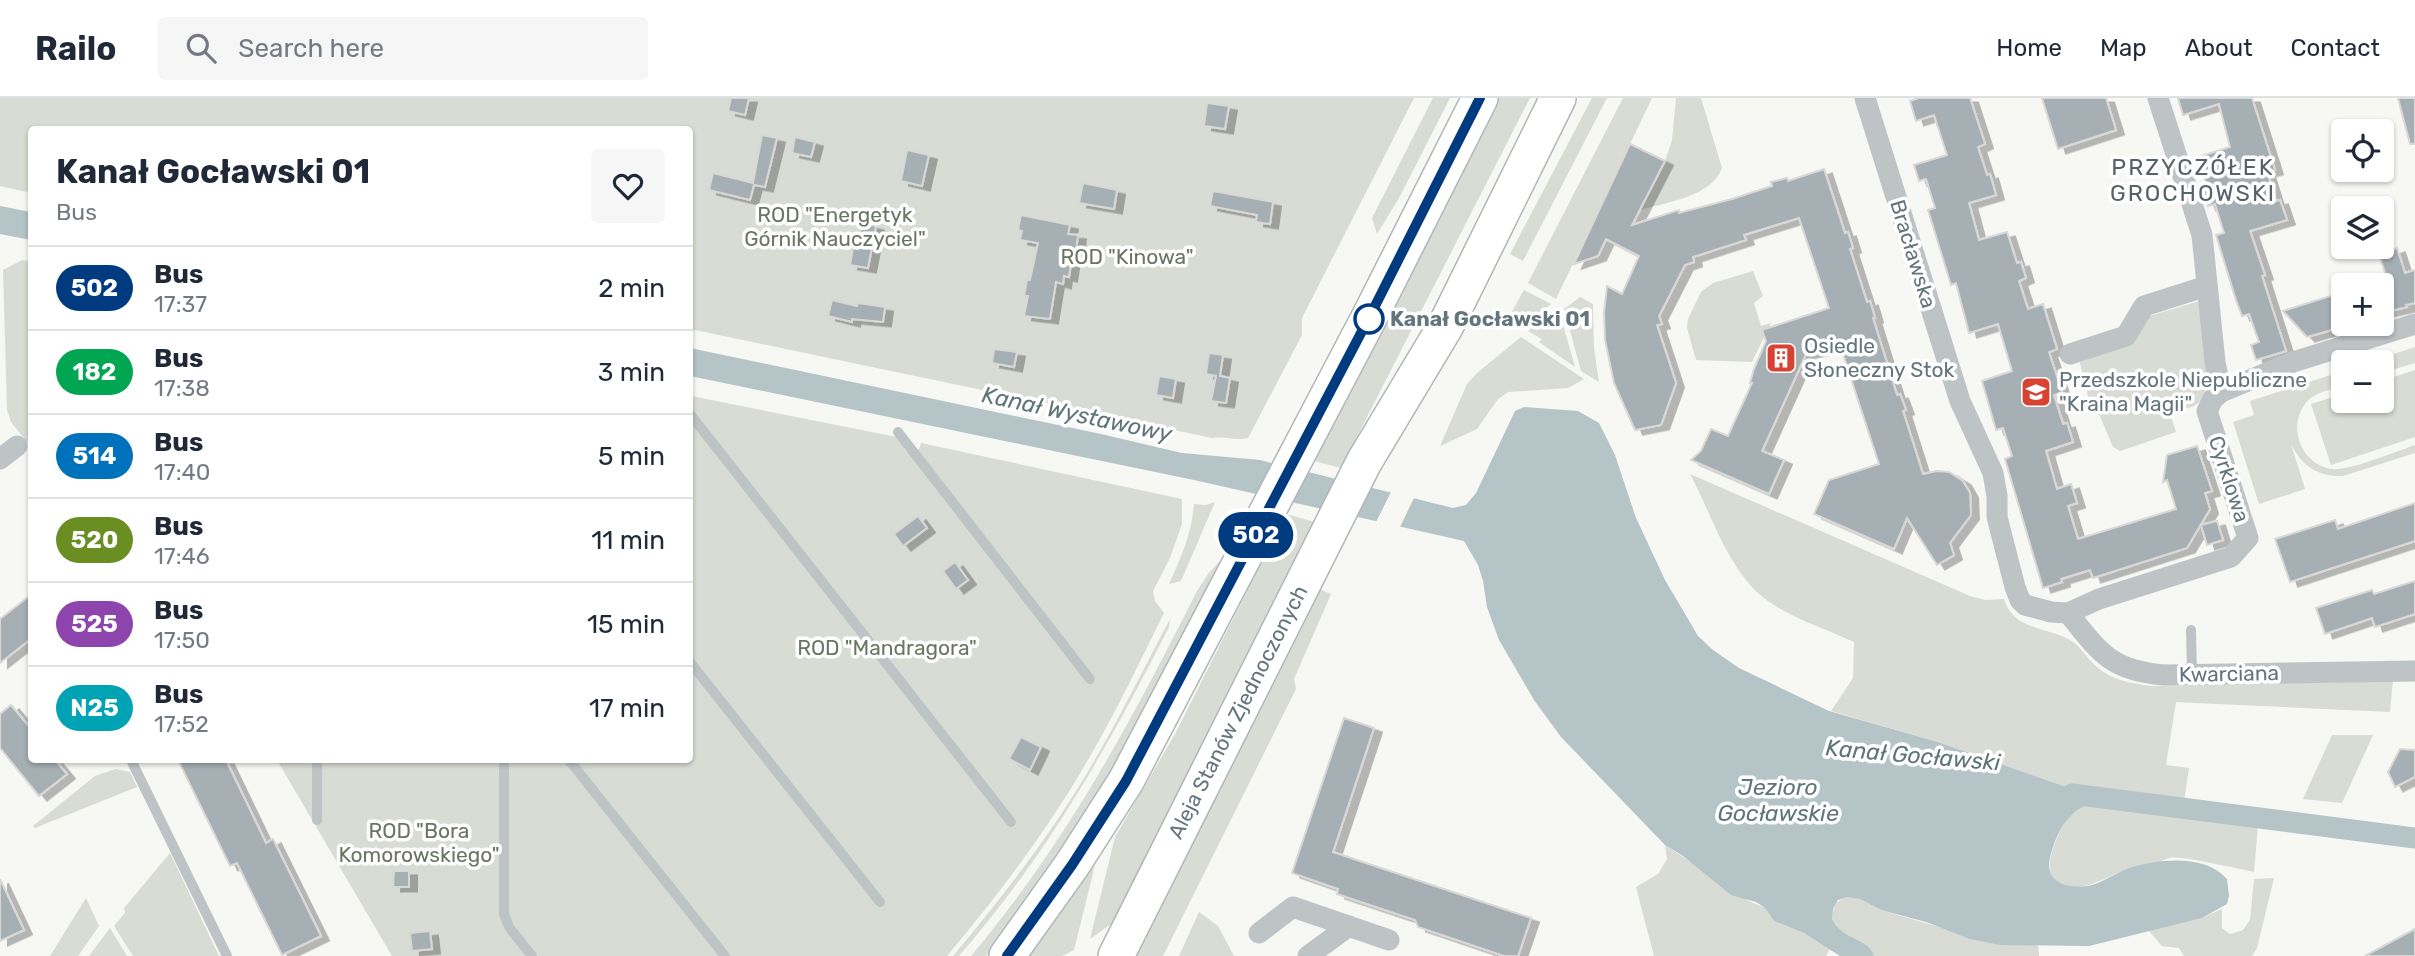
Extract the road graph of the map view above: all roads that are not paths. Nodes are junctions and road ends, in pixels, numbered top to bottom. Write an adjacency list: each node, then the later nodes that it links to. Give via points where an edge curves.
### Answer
1 (1480, 98): 32 (main road, via 1126,781)
2 (1865, 98): 13 (street, Bracławska, via 1960,401 1993,473 1997,517 2020,600 2032,608)
3 (2158, 98): 5 (street, via 2202,235)
4 (1557, 99): 33 (main road, Aleja Stanów Zjednoczonych, via 1445,327 1364,462)
5 (2207, 286): 7 (street, via 2144,306 2126,336); 8 (street)
6 (2415, 324): 8 (street, via 2292,362)
7 (2070, 355)
8 (2221, 392): 13 (street, Cyrklowa, via 2207,411 2248,538 2231,557)
9 (693, 418): 24 (lane)
10 (898, 432): 18 (lane)
11 (17, 446): 12 (street)
12 (0, 459)
13 (2068, 613): 17 (street, Kwarciana, via 2118,666 2139,673)
14 (2190, 630): 17 (lane)
15 (693, 666): 25 (lane)
16 (2415, 671): 17 (street, Kwarciana)
17 (2192, 675)
18 (1090, 679)
19 (132, 763): 29 (lane)
20 (317, 763): 23 (lane)
21 (504, 763): 30 (lane, via 504,914)
22 (571, 763): 31 (lane)
23 (317, 820)
24 (1012, 822)
25 (880, 902)
26 (1349, 926): 27 (street, via 1293,907); 28 (street); 34 (street)
27 (1259, 933)
28 (1389, 940)
29 (227, 956)
30 (532, 956)
31 (725, 956)
32 (1007, 956)
33 (1116, 956)
34 (1308, 956)

